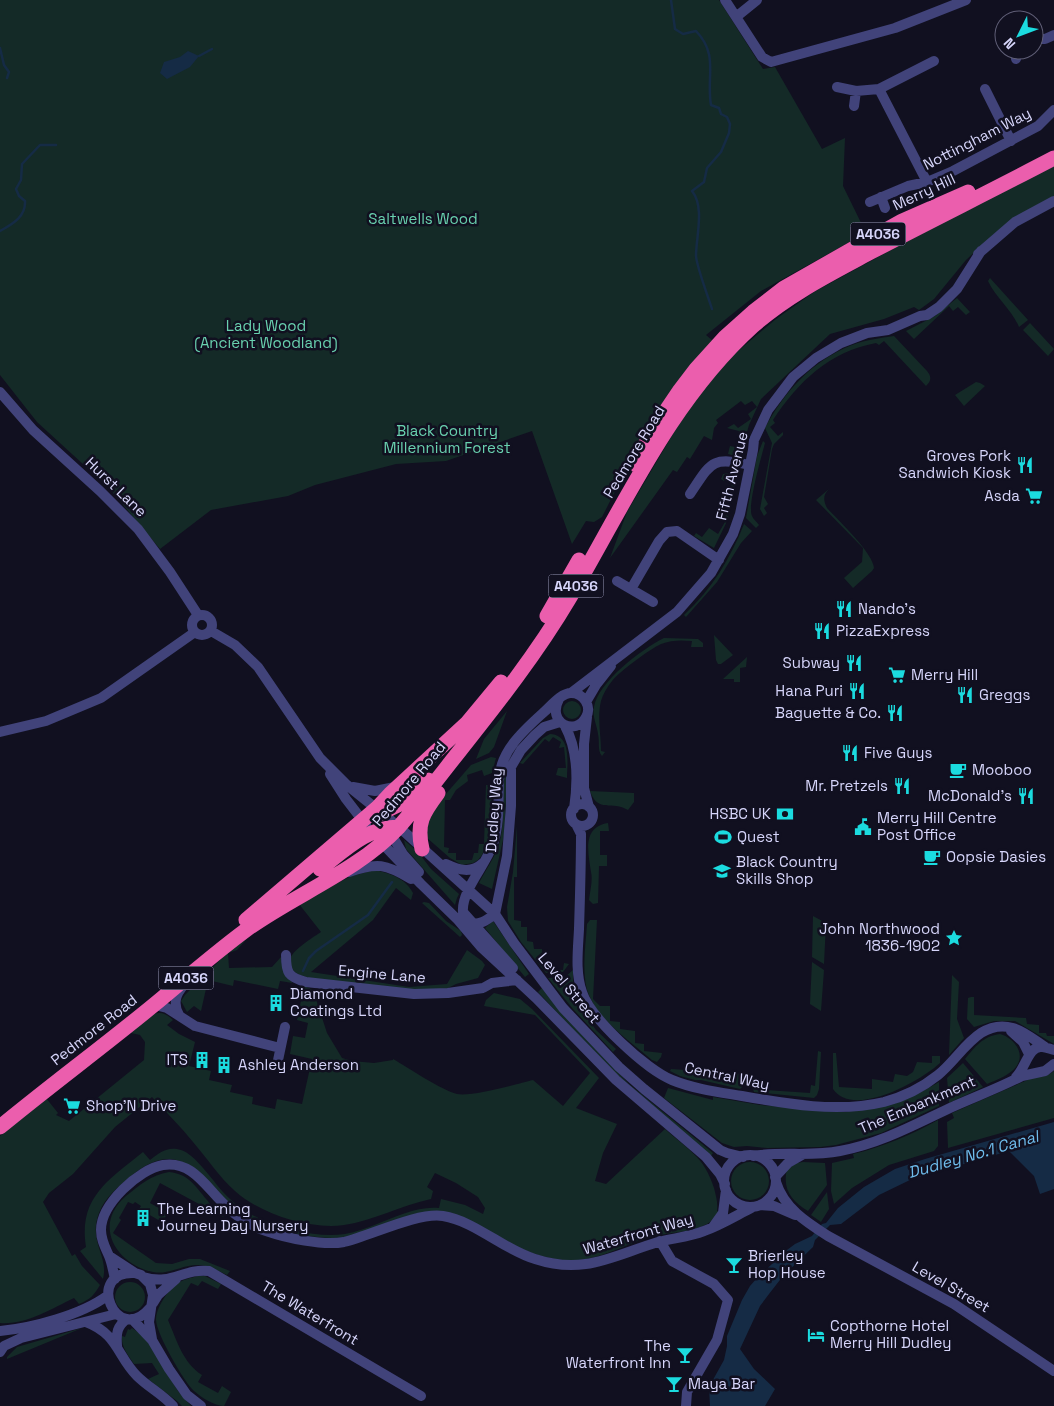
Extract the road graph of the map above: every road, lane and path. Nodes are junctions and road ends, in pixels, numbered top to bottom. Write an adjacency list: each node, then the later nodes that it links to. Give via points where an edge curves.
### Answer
1 (725, 0): 4 (street)
2 (757, 0): 4 (street)
3 (966, 0): 4 (street, via 895,28 772,62 762,56)
4 (736, 17)
5 (934, 61): 7 (street)
6 (838, 86): 9 (street)
7 (880, 89): 9 (street); 15 (street)
8 (984, 90): 12 (street)
9 (856, 91): 10 (street)
10 (854, 106)
11 (1054, 110): 12 (street, Nottingham Way, via 1038,126)
12 (1011, 140): 15 (street, Nottingham Way)
13 (1054, 148): 20 (highway, Merry Hill / A4036, via 902,221 784,288 725,337)
14 (1054, 158): 20 (highway, Merry Hill / A4036, via 829,275 790,298)
15 (927, 182): 16 (street, Nottingham Way)
16 (881, 197): 18 (street, Nottingham Way); 19 (street)
17 (1054, 200): 22 (street, Fifth Avenue, via 1015,222 981,251 950,298 927,315 841,343 793,377 768,410 754,440)
18 (870, 202)
19 (884, 208)
20 (722, 349): 37 (highway, Pedmore Road / A4036, via 672,421 554,623); 40 (highway, Pedmore Road / A4036, via 696,368 656,424 545,619 500,684 468,723)
21 (0, 392): 28 (street, Hurst Lane, via 33,430 138,529)
22 (749, 465): 23 (street, via 725,460 716,462); 24 (street, Fifth Avenue, via 740,514)
23 (690, 494)
24 (719, 560): 26 (street, via 677,531 667,532); 31 (street, Fifth Avenue, via 677,612)
25 (617, 581): 26 (street)
26 (631, 589): 27 (street)
27 (653, 602)
28 (198, 615): 29 (street, via 211,618); 30 (street, via 192,624)
29 (211, 631): 30 (street, via 204,635); 39 (street, via 235,645 258,667)
30 (195, 632): 38 (street, via 101,698 46,721)
31 (618, 658): 32 (street, Fifth Avenue); 34 (street, Fifth Avenue)
32 (571, 693): 33 (street); 34 (street, via 580,695)
33 (559, 698): 36 (street, via 555,715); 50 (street, Dudley Way, via 535,720 504,757 499,778 497,829)
34 (586, 702): 35 (street)
35 (587, 716): 36 (street, via 578,726); 42 (street, via 584,788)
36 (563, 724): 43 (street, Central Way, via 570,734 574,752); 53 (street, Dudley Way, via 544,728 535,735 511,767 506,856)
37 (477, 729): 44 (highway, Pedmore Road / A4036); 44 (highway, via 400,804); 49 (highway, via 471,750 430,804 420,823 419,836)
38 (0, 732)
39 (320, 758): 41 (street); 47 (street)
40 (409, 777): 41 (street, via 393,789 369,791); 44 (highway, Pedmore Road / A4036)
41 (347, 785): 44 (street)
42 (589, 807): 43 (street, via 580,805); 46 (street, via 593,816)
43 (574, 809): 45 (street, Central Way, via 572,819)
44 (386, 823): 47 (highway); 47 (highway, Pedmore Road / A4036); 49 (street, Level Street); 51 (highway, Pedmore Road / A4036, via 351,866); 54 (street, via 450,913)
45 (576, 824): 46 (street); 48 (street, Central Way)
46 (587, 825): 48 (street)
47 (367, 826): 71 (highway, Pedmore Road / A4036, via 359,839 310,878 207,949)
48 (581, 834): 63 (street, Central Way, via 578,964 582,994 600,1022 666,1078 716,1092 801,1106 884,1102 930,1080 984,1030)
49 (426, 852): 50 (street, via 458,870 468,871); 52 (street, Level Street)
50 (487, 860): 52 (street, Dudley Way)
51 (326, 880): 54 (street, via 366,866 384,866 412,879 447,917); 57 (highway, Pedmore Road / A4036, via 246,930)
52 (467, 894): 53 (street, Level Street); 54 (street, via 462,903)
53 (495, 914): 54 (street); 74 (street, Level Street, via 563,1008 619,1067 720,1150)
54 (470, 927): 56 (street, Level Street, via 481,947); 58 (street, via 517,973)
55 (286, 955): 59 (street, Engine Lane, via 286,968 290,974 306,982 414,994 448,993 483,988)
56 (496, 960): 58 (street, Level Street); 59 (street, via 496,975)
57 (198, 969): 60 (highway, Pedmore Road / A4036); 61 (street, via 179,990 175,1007)
58 (518, 981): 59 (street, Engine Lane); 76 (street, Level Street, via 616,1080 697,1148 714,1166)
59 (492, 983)
60 (154, 1004): 61 (street); 72 (highway, Pedmore Road / A4036)
61 (179, 1016): 64 (street, via 201,1028)
62 (285, 1027): 64 (street)
63 (1006, 1027): 65 (street, via 1014,1028); 66 (street, via 1023,1042)
64 (280, 1048): 68 (street)
65 (1049, 1049): 66 (street, via 1039,1046); 67 (street, The Embankment)
66 (1029, 1056): 69 (street, via 1032,1067); 70 (street, The Embankment)
67 (1053, 1064): 69 (street, The Embankment)
68 (277, 1065)
69 (1040, 1071): 70 (street, The Embankment)
70 (1012, 1081): 73 (street, The Embankment, via 860,1147)
71 (0, 1115)
72 (0, 1127)
73 (803, 1155): 74 (street, The Embankment, via 770,1153); 75 (street, The Embankment, via 788,1163)
74 (748, 1156): 75 (street, via 759,1157 770,1165); 76 (street, via 731,1164)
75 (776, 1179): 77 (street, via 773,1193); 78 (street, via 784,1200)
76 (725, 1187): 77 (street, via 737,1203); 79 (street, Waterfront Way, via 723,1213)
77 (757, 1206): 78 (street, via 774,1206); 79 (street, Waterfront Way)
78 (798, 1216): 94 (street, Level Street, via 828,1236 954,1304)
79 (713, 1227): 80 (street, Waterfront Way)
80 (660, 1242): 81 (street, Waterfront Way, via 583,1266 559,1265 534,1259 442,1215 416,1218 340,1243 312,1242 254,1226 227,1207 189,1169 170,1164 146,1171 111,1203 101,1230); 98 (street, via 672,1260 714,1284 728,1300 717,1340 687,1392)
81 (109, 1256): 82 (street); 84 (street, Waterfront Way)
82 (139, 1275): 83 (street, The Waterfront, via 156,1280); 84 (street, via 124,1274); 86 (street, via 153,1290)
83 (180, 1276): 86 (street, The Waterfront, via 158,1295); 95 (street, The Waterfront, via 201,1270 217,1275)
84 (115, 1279): 85 (street)
85 (107, 1296): 87 (street); 90 (street, via 76,1313)
86 (151, 1306): 88 (street, via 139,1317); 91 (street)
87 (116, 1314): 88 (street); 89 (street)
88 (130, 1319): 91 (street); 92 (street, via 117,1329)
89 (86, 1322): 92 (street, via 100,1329); 93 (street, via 21,1338)
90 (0, 1332): 93 (street, via 5,1339)
91 (152, 1340): 97 (street, via 187,1395)
92 (117, 1346): 96 (street, via 135,1374)
93 (2, 1349)
94 (1054, 1371)
95 (421, 1396)
96 (173, 1406)
97 (201, 1406)
98 (686, 1406)

